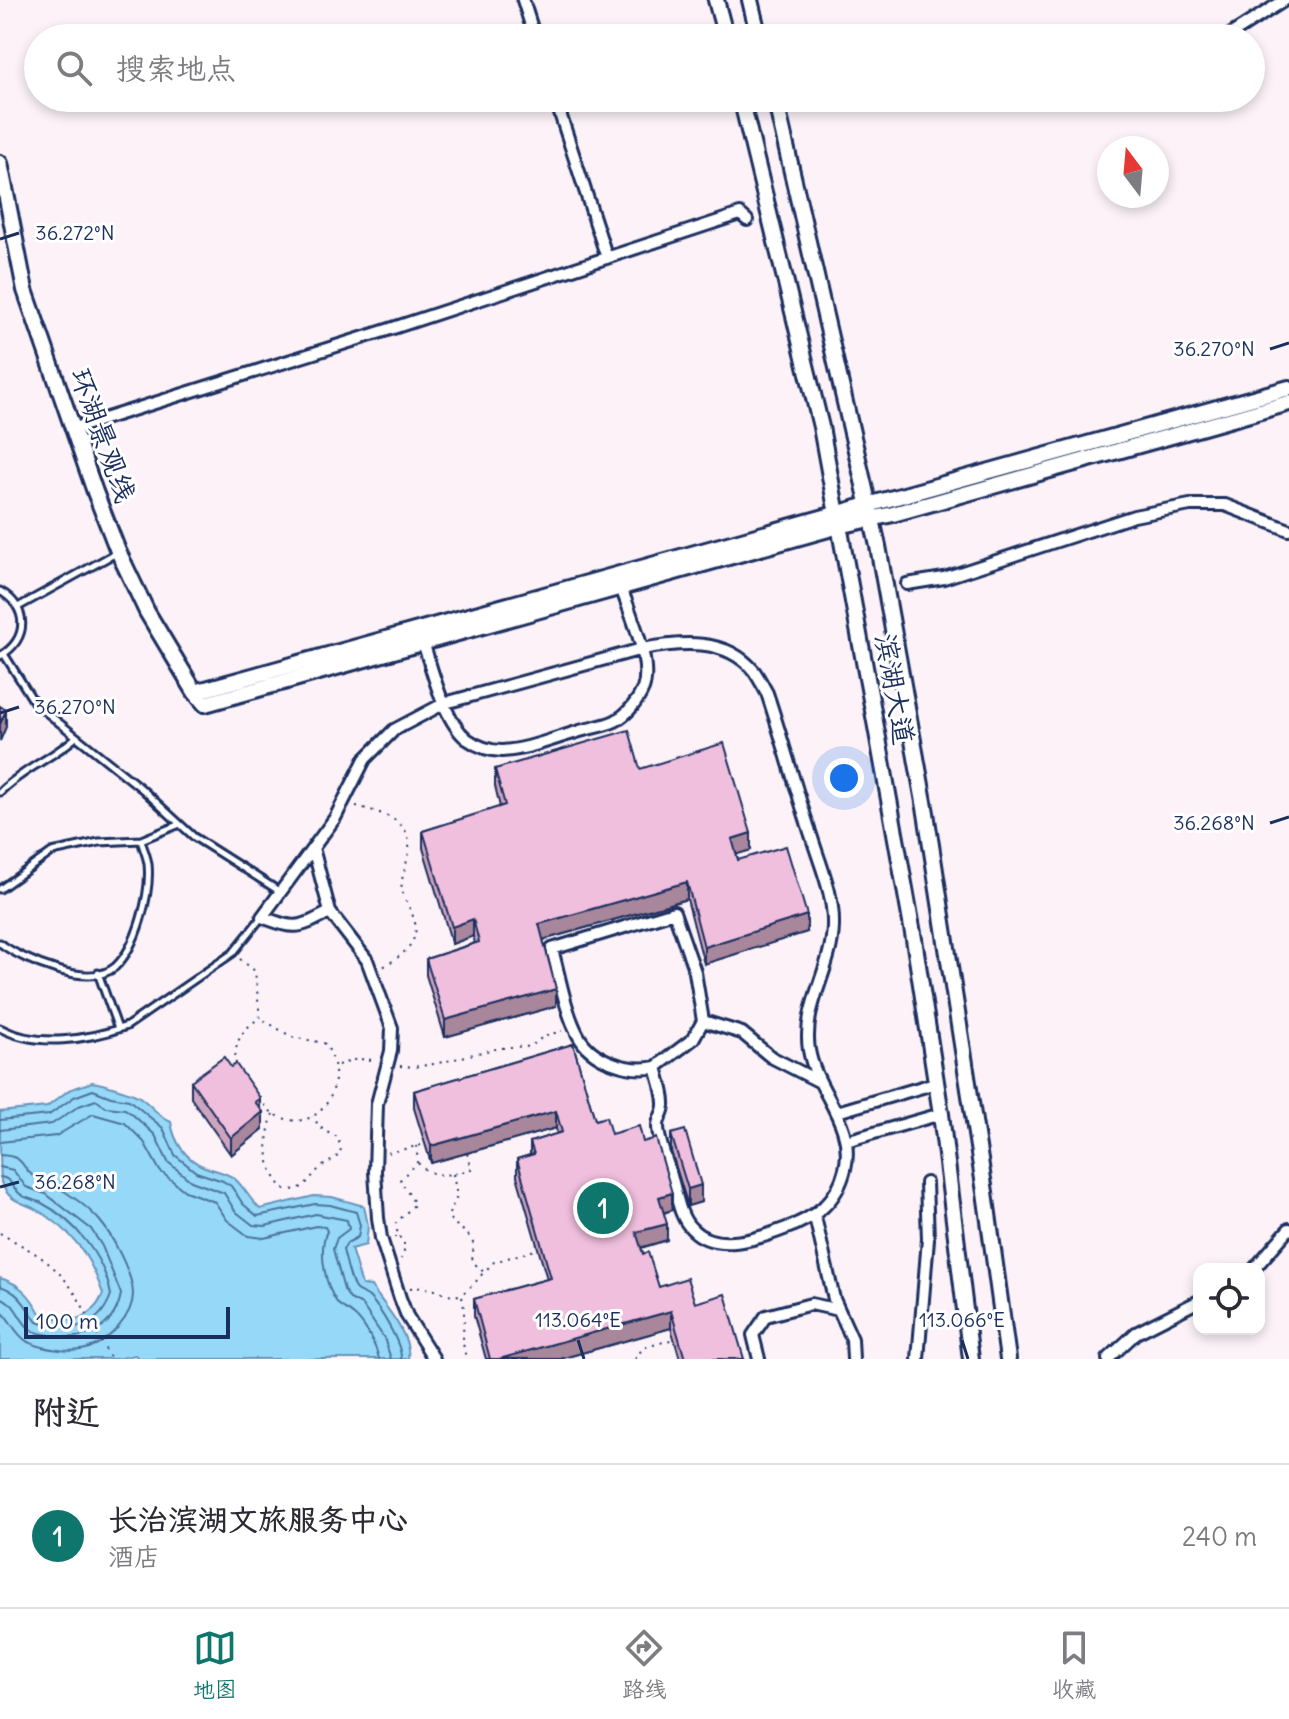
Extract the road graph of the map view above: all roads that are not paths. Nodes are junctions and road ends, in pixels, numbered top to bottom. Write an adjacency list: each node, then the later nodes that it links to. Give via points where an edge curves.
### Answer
1 (523, 0): 5 (street)
2 (716, 0): 6 (main road)
3 (750, 0): 7 (main road)
4 (1285, 0): 8 (street)
5 (531, 24)
6 (722, 24)
7 (756, 24)
8 (1247, 24)
9 (560, 112): 14 (street)
10 (744, 112): 19 (main road, 滨湖大道, via 821,427)
11 (778, 112): 18 (main road, 滨湖大道)
12 (0, 163): 17 (main road, 环湖景观线, via 23,280)
13 (747, 220): 14 (street, via 740,214)
14 (607, 258): 17 (street)
15 (1289, 388): 18 (main road)
16 (1289, 403): 18 (main road)
17 (72, 429): 21 (main road, 环湖景观线)
18 (871, 512): 19 (main road); 62 (main road, 滨湖大道, via 926,813)
19 (838, 519): 22 (main road); 47 (main road, 滨湖大道)
20 (1289, 530): 23 (street, via 1225,505 1190,505 1134,516 944,578)
21 (118, 551): 25 (lane); 29 (main road, 环湖景观线)
22 (619, 581): 26 (main road); 27 (street)
23 (907, 584)
24 (0, 591): 25 (lane)
25 (18, 607): 28 (lane, via 22,630)
26 (422, 636): 29 (main road); 29 (main road, 环湖景观线, via 205,704); 30 (street)
27 (642, 649): 30 (street); 30 (street, via 643,688 632,708 617,720 525,746 502,751 481,747 465,738); 46 (street, via 673,643 721,649 740,658 767,693 830,894 831,943 807,1033)
28 (2, 655): 31 (lane, via 34,702)
29 (195, 692)
30 (445, 703): 35 (street, via 394,730 365,759)
31 (76, 736): 32 (lane); 33 (lane)
32 (0, 792)
33 (180, 824): 34 (lane); 37 (lane)
34 (141, 840): 36 (lane, via 52,852); 41 (lane, via 148,864 138,930 113,968)
35 (313, 848): 37 (street); 38 (street)
36 (0, 889)
37 (280, 891): 39 (street)
38 (330, 912): 39 (street, via 296,927); 57 (street, via 373,972 392,1028 377,1104 378,1218 407,1316)
39 (262, 917): 44 (lane, via 233,953)
40 (0, 943): 41 (lane, via 50,969)
41 (98, 973): 44 (lane)
42 (703, 1021): 45 (street, via 693,1039); 45 (street, via 695,972 674,912 552,949 575,1027 589,1049 633,1068); 46 (street, via 742,1033 771,1057)
43 (0, 1028): 44 (lane, via 37,1040)
44 (118, 1029)
45 (656, 1067): 52 (street, via 664,1103 658,1128 691,1229 731,1242)
46 (818, 1081): 48 (street)
47 (936, 1083): 48 (street); 49 (main road, 滨湖大道)
48 (837, 1112): 50 (street)
49 (941, 1114): 50 (street); 61 (main road, 滨湖大道)
50 (846, 1141): 52 (street, via 839,1189)
51 (926, 1183): 60 (street, via 928,1239)
52 (815, 1217): 56 (street)
53 (1289, 1229): 54 (street)
54 (1259, 1263)
55 (1193, 1304): 63 (street, via 1136,1333)
56 (839, 1310): 58 (street, via 811,1304 766,1316 753,1335); 59 (street, via 852,1339)
57 (434, 1359)
58 (759, 1359)
59 (853, 1359)
60 (918, 1359)
61 (971, 1359)
62 (1008, 1359)
63 (1108, 1359)

